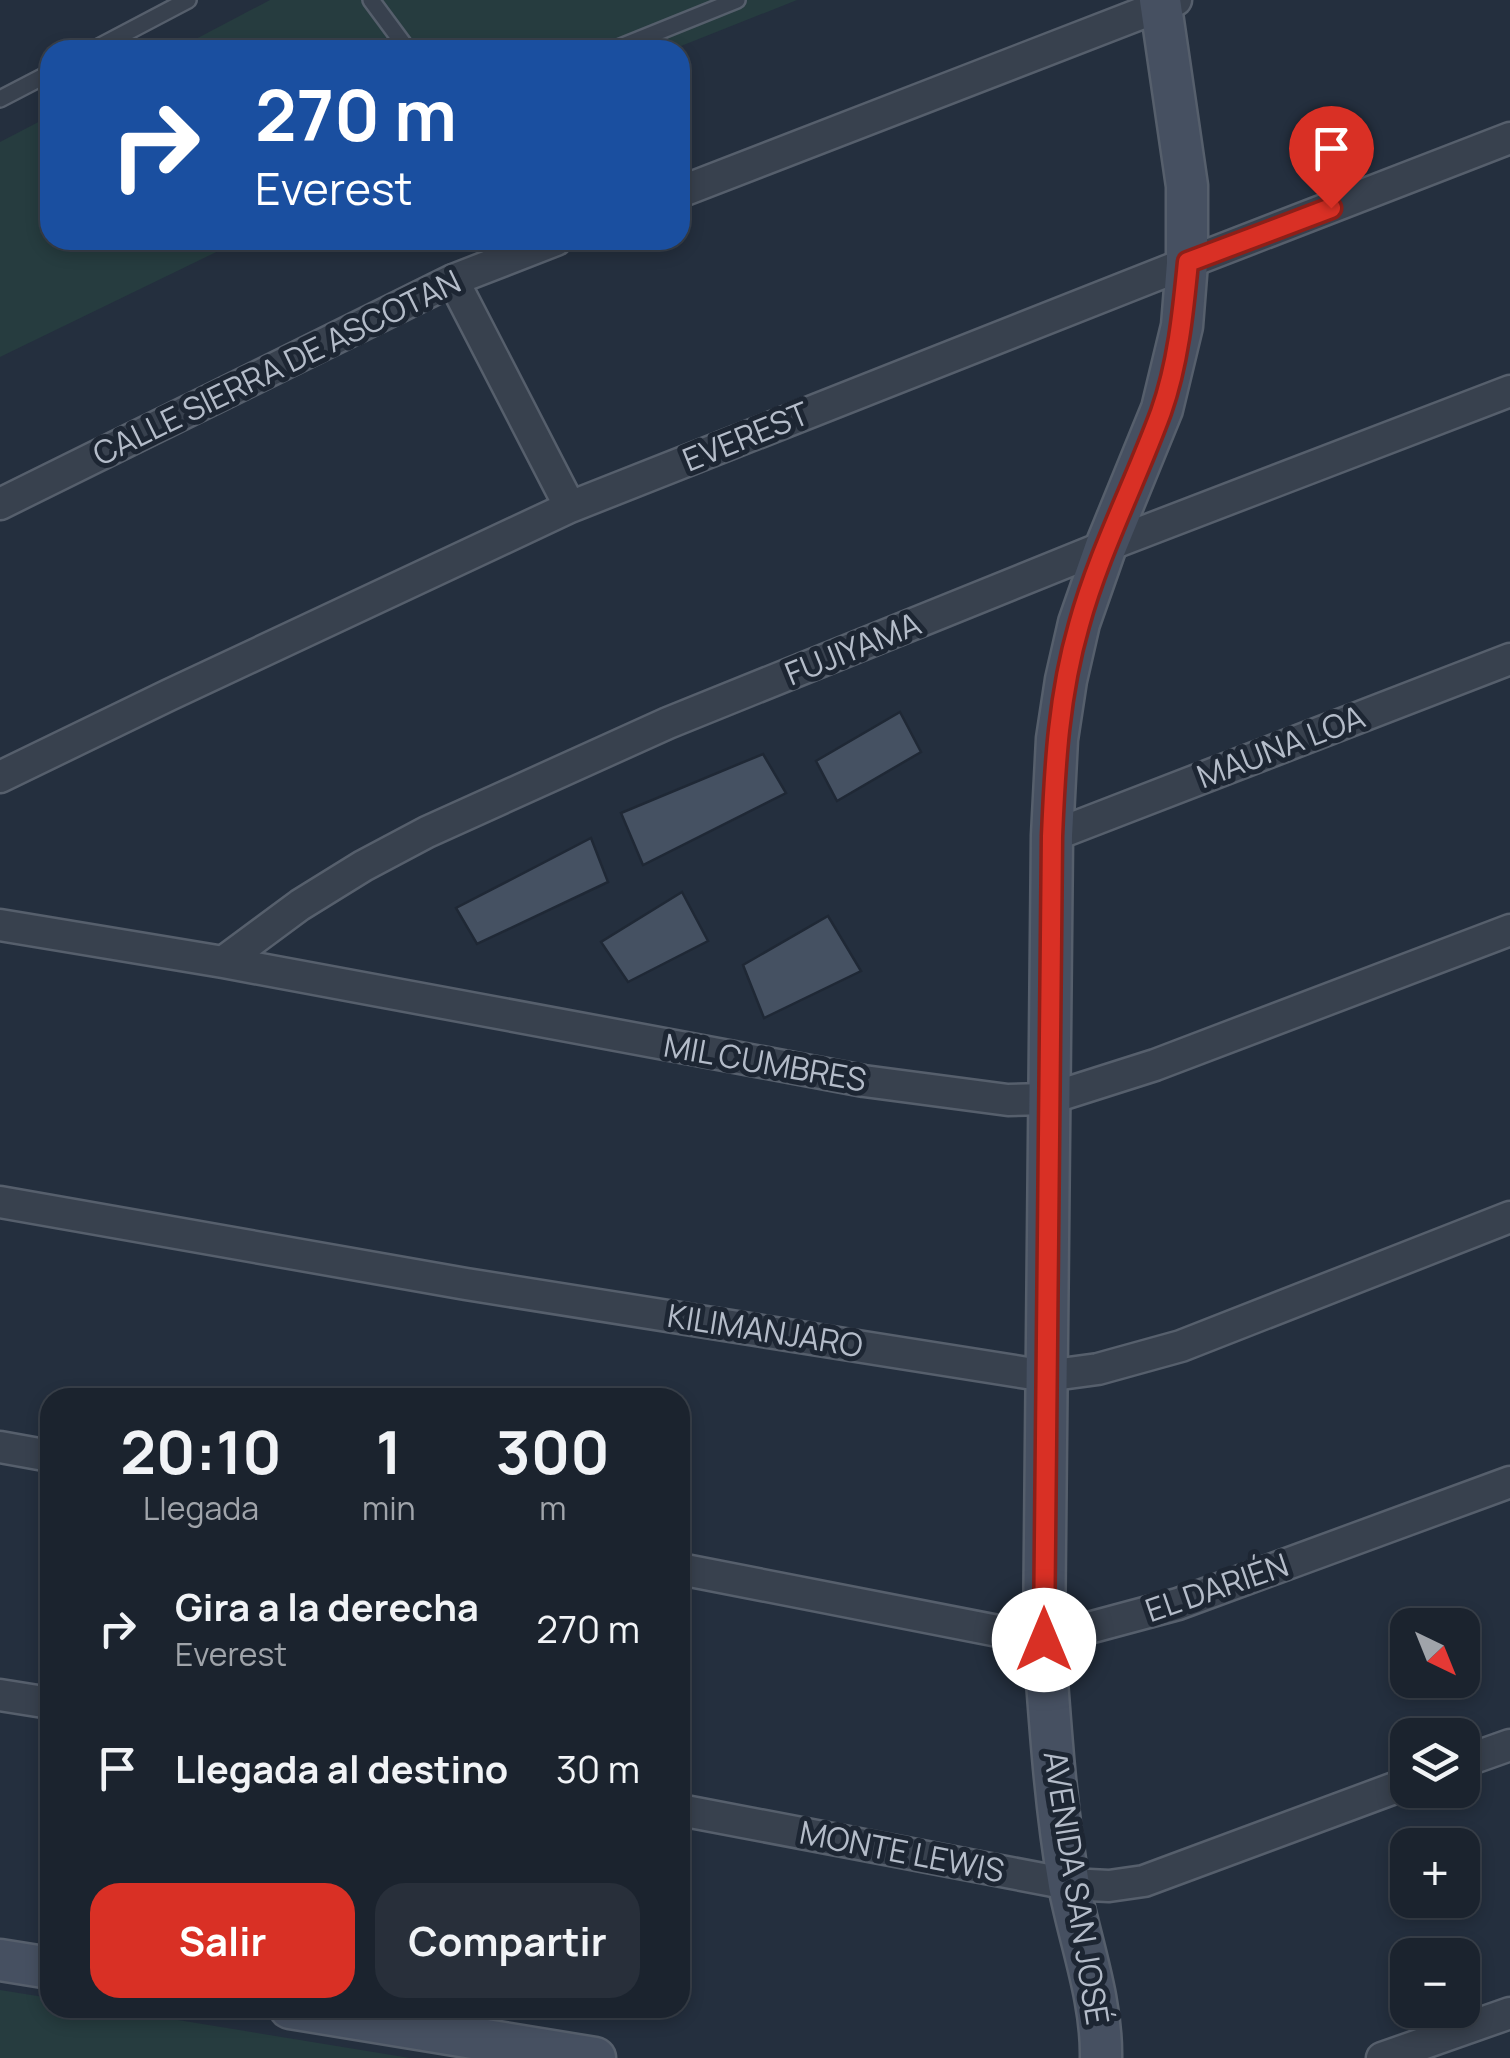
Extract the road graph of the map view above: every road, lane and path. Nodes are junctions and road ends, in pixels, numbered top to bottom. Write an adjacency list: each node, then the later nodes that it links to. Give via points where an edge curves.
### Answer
1 (188, 0): 5 (lane)
2 (371, 0): 6 (lane)
3 (737, 0): 7 (lane)
4 (1166, 2): 11 (street); 13 (street, AVENIDA SAN JOSÉ, via 1187,186)
5 (113, 40)
6 (401, 40)
7 (638, 40)
8 (40, 78): 9 (lane)
9 (0, 99)
10 (1510, 138): 13 (street, EVEREST)
11 (690, 188)
12 (530, 250): 14 (street, CALLE SIERRA DE ASCOTAN)
13 (1188, 262): 17 (street, EVEREST); 18 (street, AVENIDA SAN JOSÉ, via 1182,326 1162,408)
14 (453, 280): 16 (street, CALLE SIERRA DE ASCOTAN); 17 (street)
15 (1510, 391): 18 (street, FUJIYAMA)
16 (0, 504)
17 (570, 507): 20 (street, EVEREST)
18 (1106, 546): 21 (street, AVENIDA SAN JOSÉ, via 1066,680); 24 (street, FUJIYAMA, via 668,723 427,832 300,905)
19 (1510, 659): 21 (street, MAUNA LOA)
20 (0, 777)
21 (1052, 836): 25 (street, AVENIDA SAN JOSÉ)
22 (0, 925): 24 (street, MIL CUMBRES)
23 (1510, 930): 25 (street, MIL CUMBRES, via 1241,1034)
24 (223, 962): 25 (street, MIL CUMBRES, via 864,1081)
25 (1048, 1099): 28 (street, AVENIDA SAN JOSÉ)
26 (0, 1202): 28 (street, KILIMANJARO)
27 (1510, 1217): 28 (street, KILIMANJARO, via 1181,1346)
28 (1046, 1376): 33 (street, AVENIDA SAN JOSÉ)
29 (0, 1447): 30 (street)
30 (40, 1454)
31 (1510, 1482): 33 (street, EL DARIÉN, via 1178,1604)
32 (690, 1571): 33 (street, EL DARIÉN)
33 (1044, 1640): 40 (street, AVENIDA SAN JOSÉ)
34 (0, 1695): 35 (street)
35 (40, 1701)
36 (1510, 1745): 37 (street)
37 (1480, 1756)
38 (1390, 1790): 40 (street, MONTE LEWIS, via 1144,1880)
39 (690, 1812): 40 (street, MONTE LEWIS)
40 (1069, 1884): 46 (street, AVENIDA SAN JOSÉ)
41 (0, 1960): 42 (street)
42 (40, 1966)
43 (1510, 2013): 47 (street)
44 (351, 2018): 45 (street)
45 (595, 2058)
46 (1101, 2058)
47 (1382, 2058)

